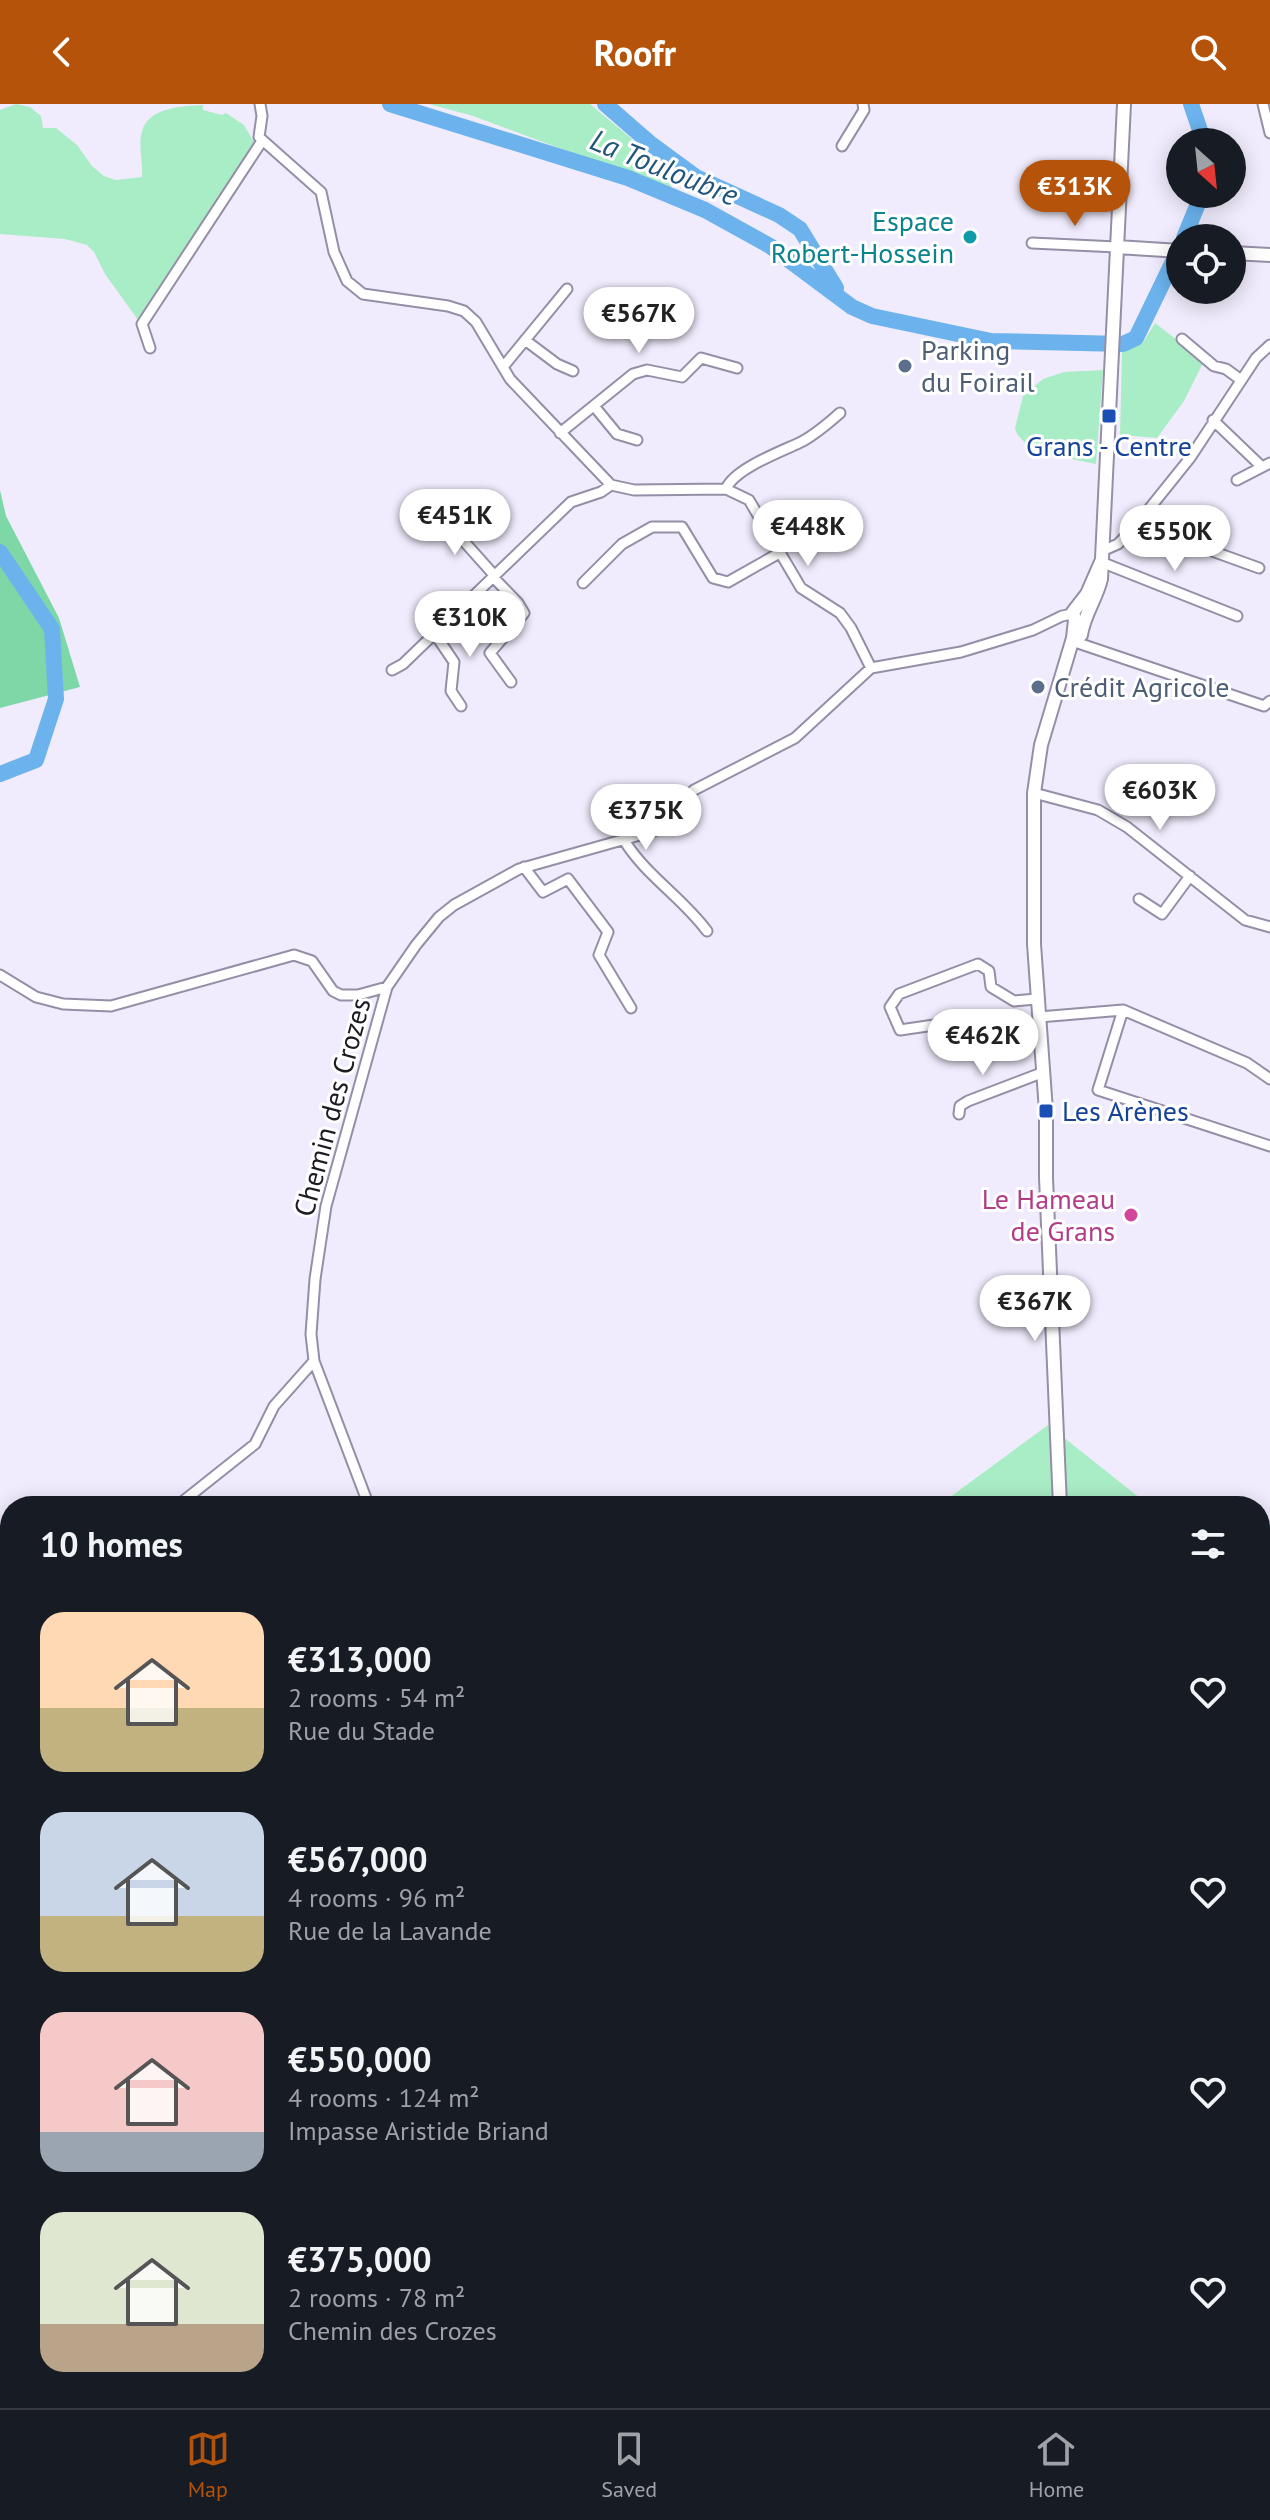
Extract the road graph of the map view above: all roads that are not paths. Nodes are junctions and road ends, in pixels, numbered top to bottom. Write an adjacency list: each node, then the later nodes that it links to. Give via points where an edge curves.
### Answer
1 (260, 104): 6 (street)
2 (863, 104): 7 (street)
3 (1124, 104): 9 (street)
4 (1266, 108): 5 (street)
5 (1270, 133)
6 (262, 141): 17 (street, via 142,324); 18 (street, via 321,192 334,252 347,281 363,294 464,311)
7 (842, 146)
8 (1032, 243): 9 (street)
9 (1117, 247): 10 (street); 34 (street)
10 (1166, 250)
11 (1246, 254): 12 (street)
12 (1270, 255)
13 (567, 289): 15 (street)
14 (1182, 339): 21 (street)
15 (525, 340): 18 (street); 20 (street)
16 (1270, 345): 21 (street)
17 (150, 348)
18 (503, 367): 25 (street)
19 (737, 368): 22 (street, via 701,358 682,377 637,372)
20 (573, 371)
21 (1241, 380): 24 (street)
22 (594, 406): 25 (street); 26 (street, via 617,434)
23 (840, 413): 30 (street, via 800,443 742,472)
24 (1213, 420): 27 (street); 32 (street)
25 (560, 433): 29 (street)
26 (637, 440)
27 (1266, 465): 28 (street)
28 (1237, 480)
29 (611, 485): 30 (street, via 634,490); 36 (street, via 571,502)
30 (726, 489): 33 (street, via 749,500)
31 (435, 516): 36 (street)
32 (1137, 524): 34 (street); 35 (street)
33 (781, 552): 37 (street, via 728,582 713,578 682,527 652,527 622,544); 42 (street, via 801,588 840,613)
34 (1102, 556): 38 (street); 39 (street)
35 (1259, 568)
36 (494, 576): 40 (street); 45 (street, via 524,613 490,653)
37 (583, 583)
38 (1079, 614): 41 (street); 42 (street, via 961,652); 44 (street)
39 (1237, 616)
40 (435, 634): 43 (street); 47 (street, via 454,662 451,691)
41 (1078, 643): 44 (street); 46 (street, via 1264,706)
42 (871, 668): 49 (street, Chemin des Crozes, via 795,738 694,790 654,831)
43 (392, 670)
44 (1061, 676): 48 (street)
45 (511, 682)
46 (1270, 701)
47 (461, 706)
48 (1034, 793): 51 (street, via 1098,810); 57 (street)
49 (624, 840): 50 (street, Chemin des Crozes); 54 (street, via 637,861 684,901)
50 (524, 867): 56 (street, Chemin des Crozes, via 439,917); 58 (street, via 543,892 568,879 576,889 608,932 599,955)
51 (1190, 876): 52 (street, via 1162,914); 53 (street, via 1245,920)
52 (1139, 899)
53 (1270, 927)
54 (707, 931)
55 (0, 975): 56 (street, via 36,997 111,1006 294,955 312,961 341,995)
56 (387, 987): 66 (street, Chemin des Crozes, via 326,1206 315,1279)
57 (1037, 999): 60 (street); 61 (street, via 1014,1001 991,987 989,971 978,964 899,994 890,1007 900,1030)
58 (631, 1008)
59 (1123, 1010): 60 (street); 63 (street, via 1247,1063); 65 (street, via 1098,1090)
60 (1039, 1017): 62 (street)
61 (941, 1024)
62 (1044, 1072): 64 (street, via 968,1101); 69 (street)
63 (1270, 1079)
64 (959, 1114)
65 (1270, 1146)
66 (314, 1361): 67 (street, via 274,1406 255,1444); 68 (street, Chemin des Crozes)
67 (190, 1496)
68 (365, 1496)
69 (1060, 1496)

